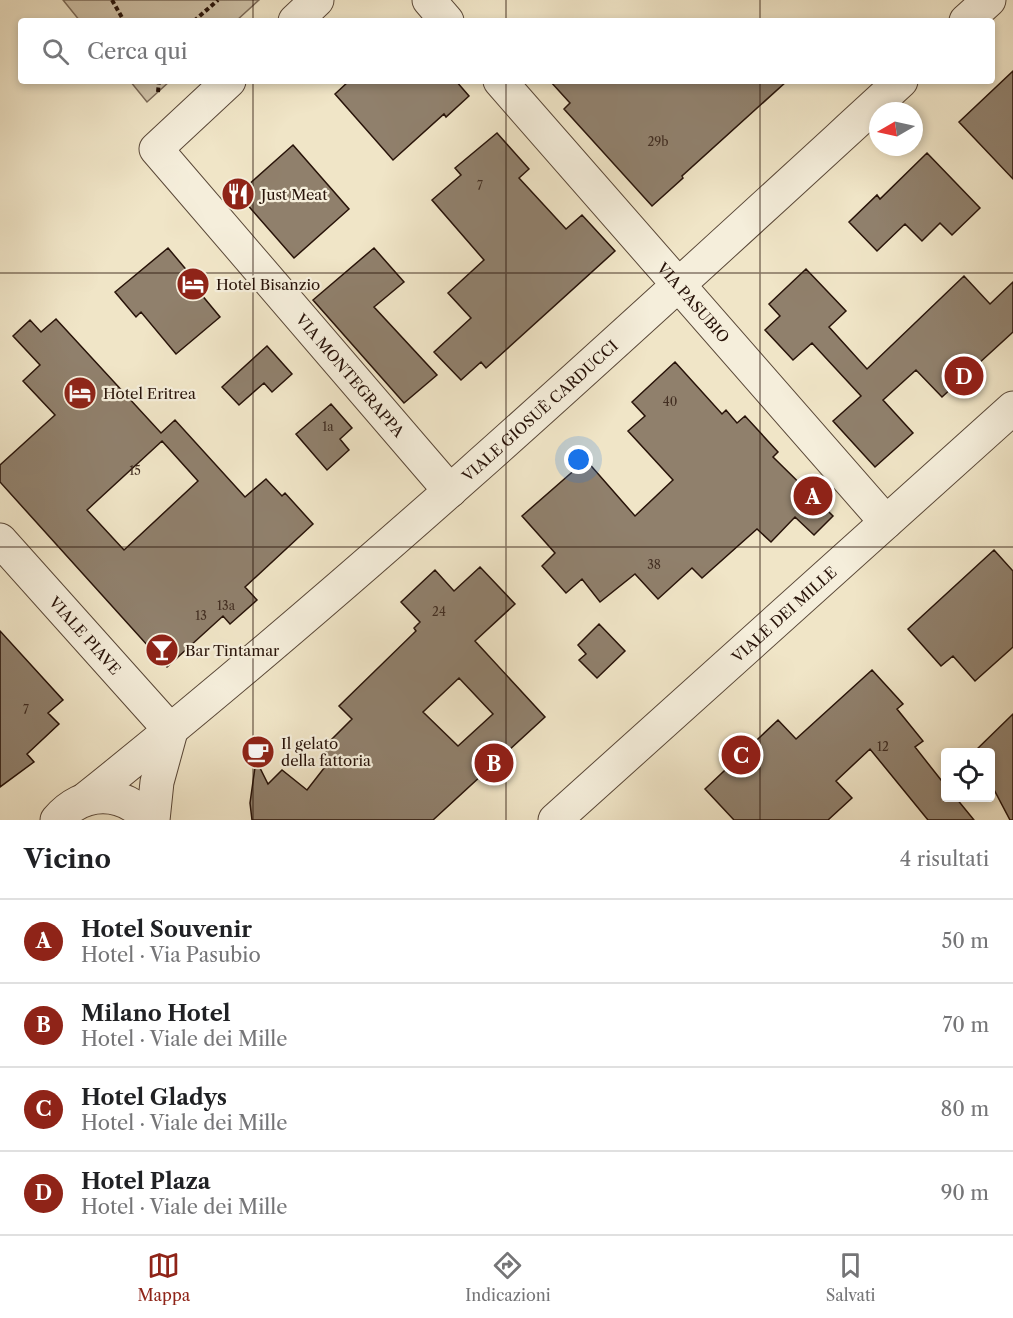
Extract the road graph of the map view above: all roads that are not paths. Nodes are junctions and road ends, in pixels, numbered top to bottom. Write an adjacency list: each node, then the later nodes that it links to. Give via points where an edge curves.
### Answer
1 (317, 0): 4 (street)
2 (429, 0): 5 (street)
3 (989, 0): 6 (street)
4 (298, 18)
5 (444, 18)
6 (969, 18)
7 (226, 84): 12 (street, VIA MONTEGRAPPA, via 156,148)
8 (503, 84): 10 (street, VIA PASUBIO)
9 (898, 84): 10 (street, VIALE GIOSUÈ CARDUCCI)
10 (679, 284): 12 (street, VIALE GIOSUÈ CARDUCCI); 13 (street, VIA PASUBIO)
11 (1013, 408): 13 (street, VIALE DEI MILLE)
12 (450, 491): 15 (street, VIALE GIOSUÈ CARDUCCI)
13 (886, 522): 19 (street, VIALE DEI MILLE)
14 (0, 540): 15 (street, VIALE PIAVE)
15 (171, 731): 16 (street, VIALE GIOSUÈ CARDUCCI); 18 (street)
16 (87, 798): 17 (street, VIALE GIOSUÈ CARDUCCI, via 71,806); 18 (street, via 106,796 124,800)
17 (57, 820)
18 (151, 820)
19 (555, 820)

